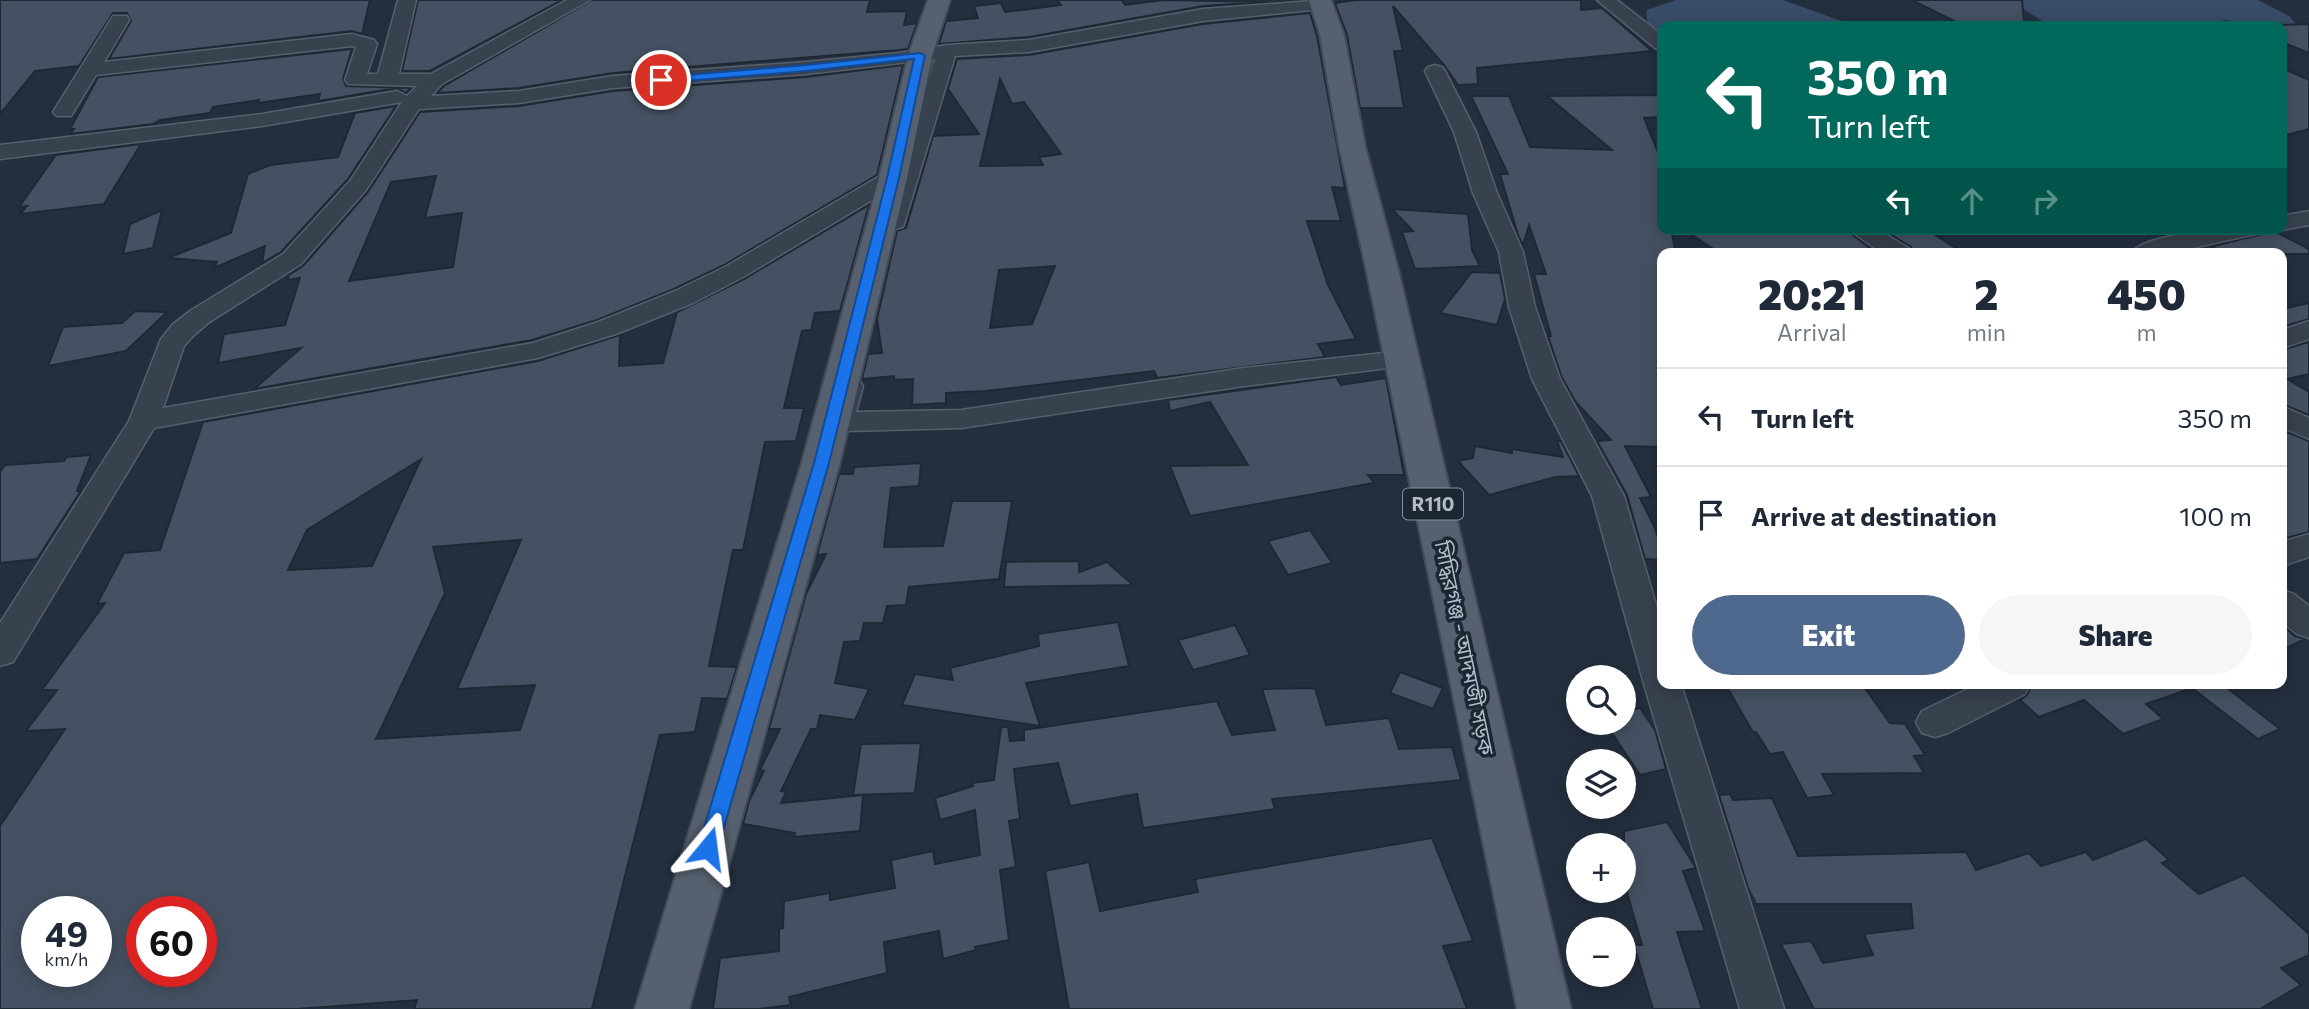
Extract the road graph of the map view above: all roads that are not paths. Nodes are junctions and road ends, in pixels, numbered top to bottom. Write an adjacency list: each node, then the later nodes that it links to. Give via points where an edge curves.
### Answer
1 (407, 0): 11 (street, via 388,74)
2 (581, 0): 12 (street)
3 (939, 0): 8 (main road)
4 (1606, 0): 7 (street)
5 (1320, 2): 8 (street, via 1203,15 1029,46); 24 (main road, সিদ্ধিরগঞ্জ - আদমজী সড়ক / R110, via 1332,35 1352,146)
6 (120, 20): 9 (street)
7 (1657, 40)
8 (934, 53): 12 (street, via 778,71 613,82 519,97); 15 (main road); 24 (street, via 911,164 842,421 961,419)
9 (89, 70): 11 (street, via 352,40 367,44 355,80); 13 (street)
10 (1435, 71): 33 (street, via 1465,132 1511,252 1522,307 1546,379 1608,496)
11 (394, 80): 12 (street)
12 (423, 92): 14 (street, via 262,120); 26 (street, via 358,186 292,259 183,330 171,345)
13 (64, 112)
14 (0, 152)
15 (893, 178): 26 (street, via 734,272 607,328 538,349); 37 (main road, via 821,463)
16 (2309, 218): 17 (street)
17 (2287, 222)
18 (1870, 235): 20 (street)
19 (2217, 235): 21 (street)
20 (1891, 248)
21 (2158, 248)
22 (2309, 329): 23 (street)
23 (2287, 338)
24 (1402, 359): 38 (main road, সিদ্ধিরগঞ্জ - আদমজী সড়ক / R110)
25 (2287, 418): 27 (street)
26 (144, 421): 32 (street)
27 (2309, 429)
28 (2309, 545): 29 (street)
29 (2287, 552)
30 (2287, 607): 31 (street)
31 (2309, 625)
32 (0, 652)
33 (1657, 663)
34 (1665, 689): 39 (street)
35 (2002, 689): 36 (street)
36 (1935, 722)
37 (663, 1009)
38 (1544, 1009)
39 (1762, 1009)

